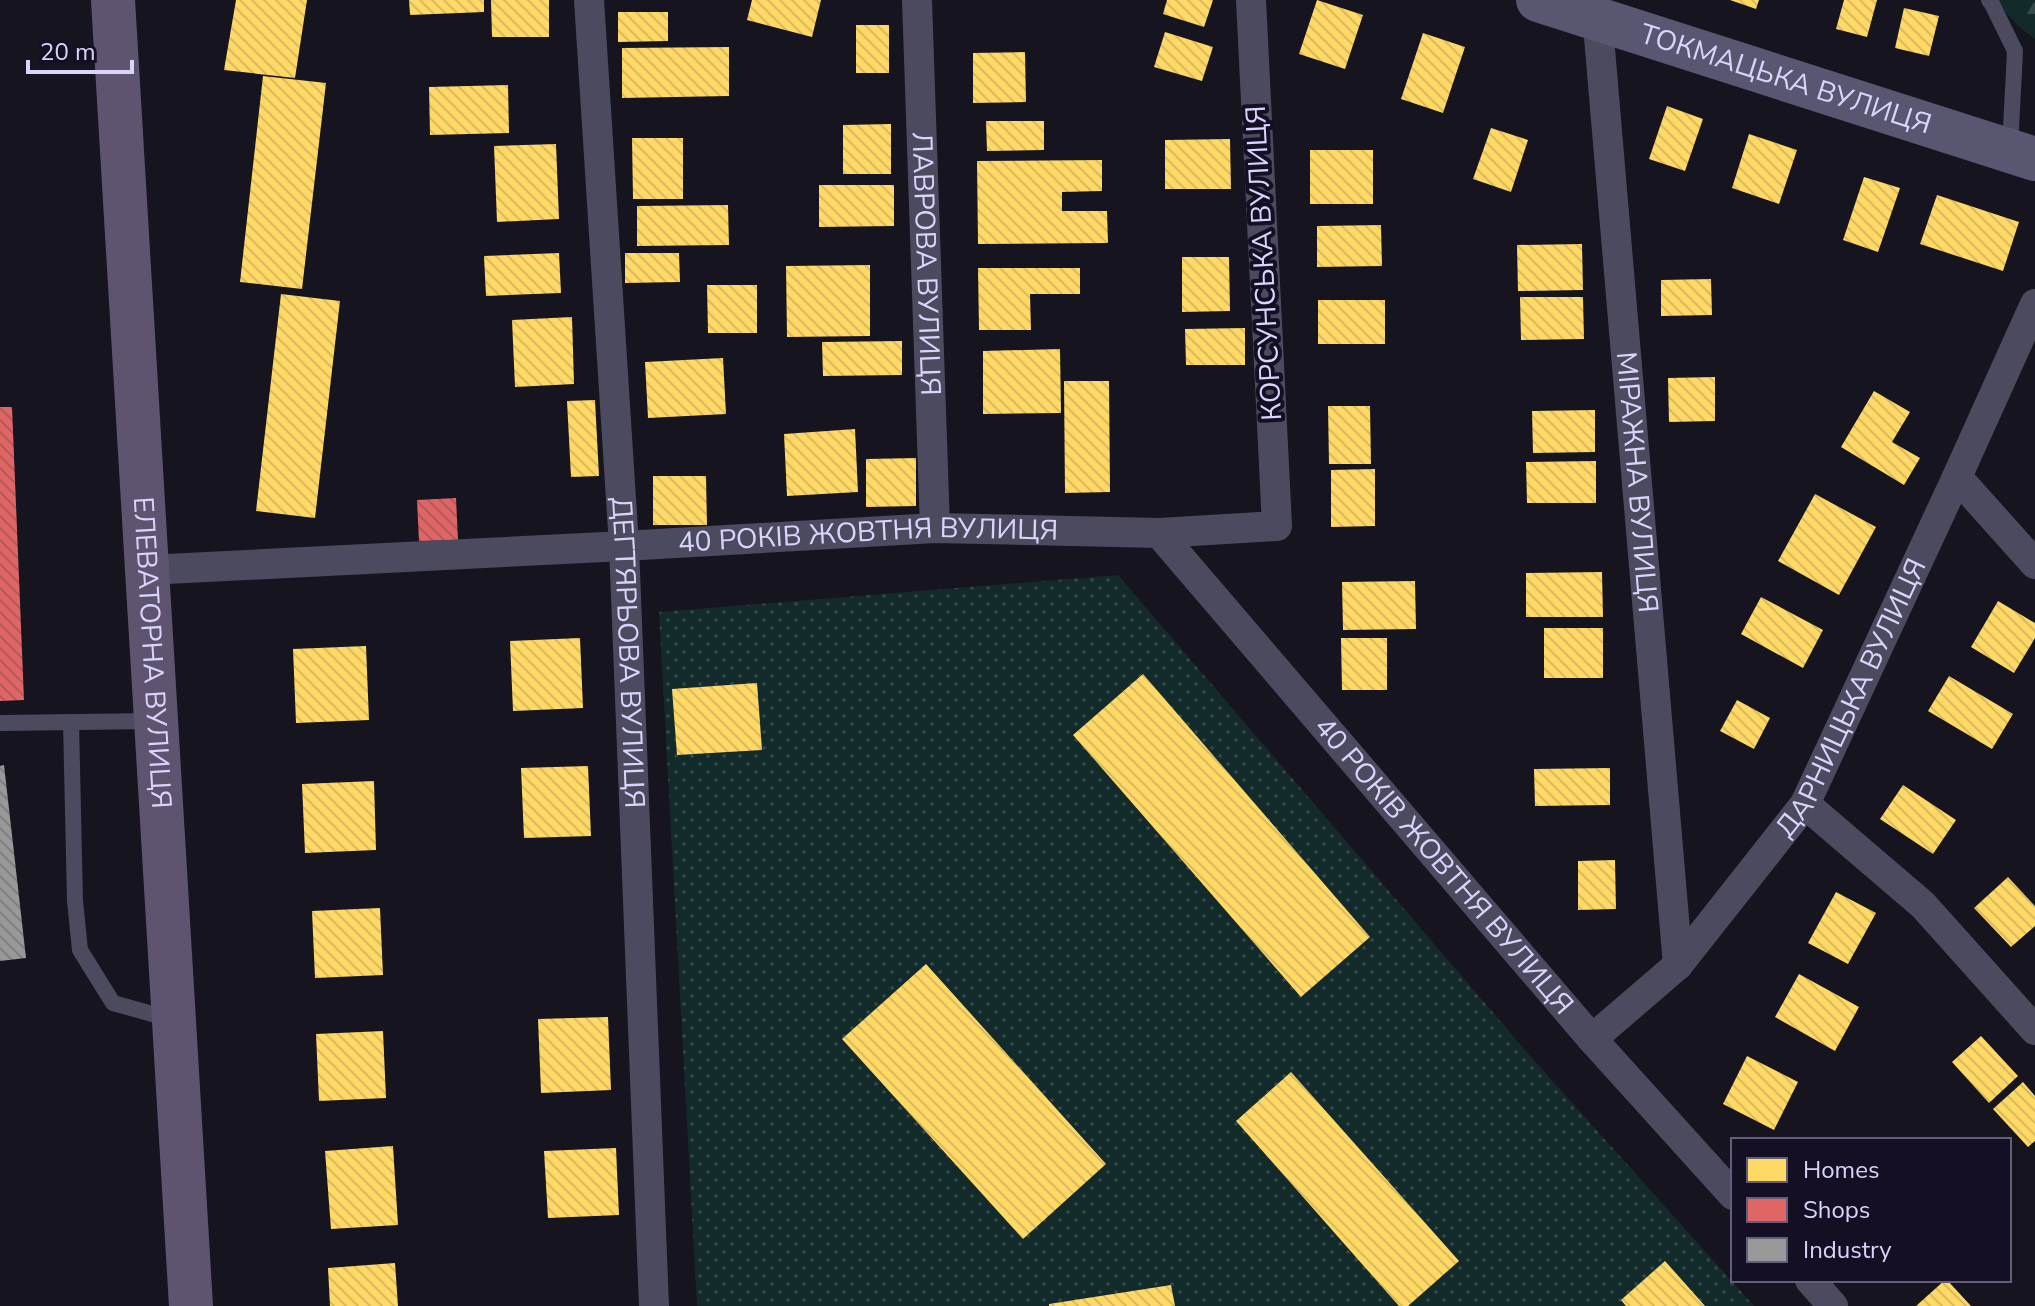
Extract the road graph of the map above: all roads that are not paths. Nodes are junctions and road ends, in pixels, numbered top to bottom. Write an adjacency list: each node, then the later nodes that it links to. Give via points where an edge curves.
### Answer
1 (113, 0): 16 (main road, ЕЛЕВАТОРНА ВУЛИЦЯ)
2 (589, 0): 14 (street, ДЕГТЯРЬОВА ВУЛИЦЯ)
3 (917, 0): 12 (street, ЛАВРОВА ВУЛИЦЯ)
4 (1251, 0): 11 (street, КОРСУНСЬКА ВУЛИЦЯ)
5 (1538, 0): 7 (street, ТОКМАЦЬКА ВУЛИЦЯ)
6 (1989, 0): 8 (lane, via 2015,51)
7 (1596, 9): 8 (street, ТОКМАЦЬКА ВУЛИЦЯ); 21 (street, МІРАЖНА ВУЛИЦЯ)
8 (2022, 154)
9 (2035, 304): 10 (street, ДАРНИЦЬКА ВУЛИЦЯ)
10 (1957, 477): 15 (street); 20 (street, ДАРНИЦЬКА ВУЛИЦЯ)
11 (1277, 526): 13 (street, 40 РОКІВ ЖОВТНЯ ВУЛИЦЯ)
12 (935, 528): 13 (street, 40 РОКІВ ЖОВТНЯ ВУЛИЦЯ); 14 (street, 40 РОКІВ ЖОВТНЯ ВУЛИЦЯ)
13 (1159, 533): 24 (street, 40 РОКІВ ЖОВТНЯ ВУЛИЦЯ)
14 (624, 546): 16 (street, 40 РОКІВ ЖОВТНЯ ВУЛИЦЯ); 28 (street, ДЕГТЯРЬОВА ВУЛИЦЯ)
15 (2035, 564)
16 (147, 570): 17 (main road, ЕЛЕВАТОРНА ВУЛИЦЯ)
17 (156, 721): 18 (lane); 22 (main road, ЕЛЕВАТОРНА ВУЛИЦЯ)
18 (71, 722): 19 (lane); 22 (lane, via 80,950 113,1003)
19 (0, 723)
20 (1805, 804): 21 (street, ДАРНИЦЬКА ВУЛИЦЯ); 23 (street, via 1923,905)
21 (1678, 965): 24 (street, ДАРНИЦЬКА ВУЛИЦЯ)
22 (174, 1021): 27 (main road, ЕЛЕВАТОРНА ВУЛИЦЯ)
23 (2035, 1030)
24 (1592, 1039): 25 (street, 40 РОКІВ ЖОВТНЯ ВУЛИЦЯ)
25 (1731, 1193)
26 (1812, 1282): 29 (street)
27 (191, 1306)
28 (654, 1306)
29 (1833, 1306)

